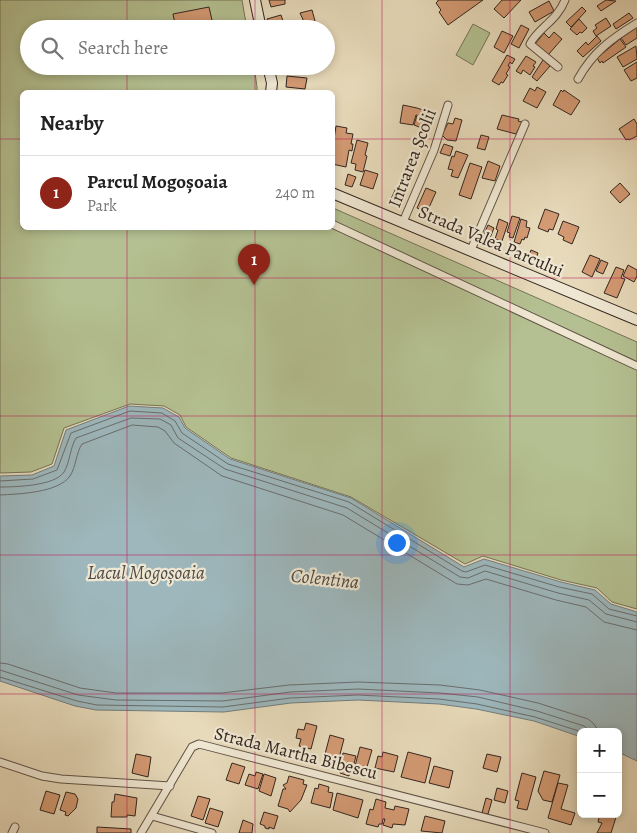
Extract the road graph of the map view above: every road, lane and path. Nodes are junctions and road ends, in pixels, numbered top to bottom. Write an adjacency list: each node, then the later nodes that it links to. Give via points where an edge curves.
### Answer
1 (254, 0): 3 (street)
2 (564, 0): 5 (street, via 562,8 530,44)
3 (259, 20)
4 (637, 23): 7 (street, via 599,50)
5 (558, 67)
6 (270, 75): 8 (street)
7 (578, 79)
8 (271, 90)
9 (448, 105): 12 (street, Intrarea Școlii, via 434,150)
10 (525, 124): 14 (street)
11 (335, 195): 12 (street, Strada Valea Parcului)
12 (403, 222): 14 (street, Strada Valea Parcului)
13 (335, 225): 16 (street)
14 (471, 250): 15 (street, Strada Valea Parcului)
15 (637, 320)
16 (637, 366)
17 (0, 762): 18 (street, via 61,779)
18 (170, 786): 19 (street, Strada Martha Bibescu); 22 (street, Strada Martha Bibescu, via 192,747 199,744)
19 (152, 816): 20 (street, Strada Martha Bibescu); 21 (street)
20 (141, 833)
21 (212, 833)
22 (545, 833)

